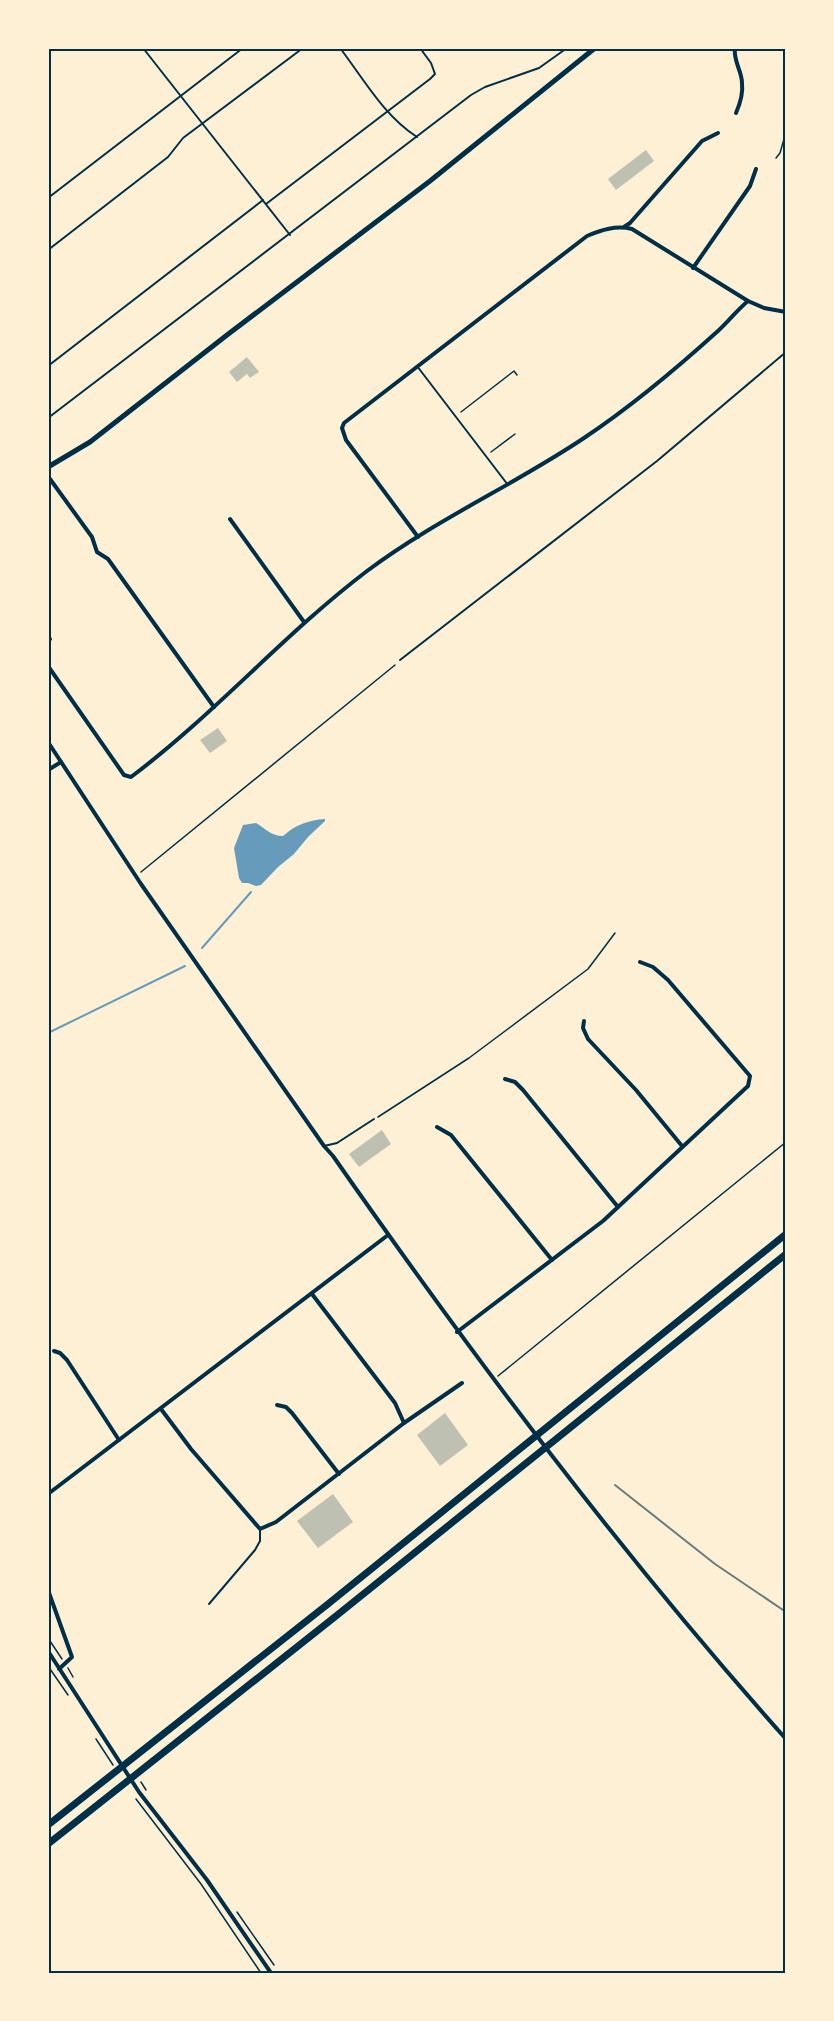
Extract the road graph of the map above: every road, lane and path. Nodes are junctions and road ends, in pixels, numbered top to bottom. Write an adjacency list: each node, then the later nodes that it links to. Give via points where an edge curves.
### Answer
1 (143, 48): 9 (lane)
2 (243, 48): 9 (lane)
3 (303, 48): 12 (lane)
4 (340, 48): 10 (lane)
5 (420, 48): 10 (lane, via 435,74)
6 (567, 48): 15 (lane, via 539,68 471,95)
7 (595, 48): 35 (main road, via 430,181 90,442)
8 (735, 48): 11 (street, via 742,82)
9 (181, 96): 12 (lane); 18 (lane)
10 (388, 112): 15 (lane); 20 (lane)
11 (736, 112)
12 (201, 123): 19 (lane); 23 (lane, via 168,157)
13 (786, 132): 16 (path)
14 (718, 133): 21 (street, via 702,141)
15 (417, 136): 22 (lane)
16 (776, 158)
17 (756, 169): 24 (street, via 750,186)
18 (48, 198)
19 (262, 200): 20 (lane); 28 (lane)
20 (266, 204): 22 (lane)
21 (624, 227): 24 (street); 29 (street, via 586,236)
22 (290, 235): 32 (lane)
23 (48, 250)
24 (693, 268): 25 (street)
25 (748, 301): 26 (street); 37 (street, via 682,363 625,408)
26 (786, 312)
27 (786, 352): 43 (lane, via 657,461)
28 (48, 366)
29 (417, 366): 31 (lane); 39 (street, via 348,418 342,428 346,440)
30 (517, 375): 31 (path, via 514,371)
31 (455, 417): 34 (lane)
32 (48, 418)
33 (515, 434): 34 (path)
34 (486, 456): 37 (lane)
35 (48, 468)
36 (50, 479): 45 (street, via 92,537 97,552 108,559)
37 (508, 485): 39 (street)
38 (230, 519): 40 (street)
39 (418, 537): 40 (street, via 368,570)
40 (304, 622): 45 (street)
41 (48, 636): 42 (street)
42 (48, 641)
43 (400, 660): 49 (path)
44 (48, 666): 45 (street, via 124,775 131,777)
45 (214, 707)
46 (48, 742): 47 (street)
47 (61, 762): 48 (street); 49 (street)
48 (48, 770)
49 (137, 875): 57 (street)
50 (615, 933): 54 (path, via 588,969 469,1058)
51 (640, 963): 58 (street, via 653,967 694,1009 750,1076 748,1086)
52 (584, 1021): 58 (street, via 588,1039)
53 (505, 1078): 59 (street, via 523,1090)
54 (374, 1119): 57 (lane, via 337,1143)
55 (437, 1127): 63 (street, via 451,1135)
56 (786, 1142): 67 (path)
57 (324, 1146): 61 (street)
58 (682, 1146): 59 (street)
59 (618, 1207): 63 (street)
60 (786, 1234): 86 (highway)
61 (388, 1235): 64 (street); 65 (street)
62 (786, 1254): 87 (highway)
63 (552, 1260): 65 (street)
64 (312, 1294): 70 (street); 71 (street, via 395,1403)
65 (457, 1332): 67 (street)
66 (54, 1351): 72 (street, via 67,1360)
67 (493, 1380): 83 (street, via 700,1641)
68 (462, 1383): 71 (street)
69 (277, 1405): 73 (street, via 292,1413)
70 (160, 1409): 72 (street); 75 (street)
71 (404, 1423): 73 (street)
72 (119, 1440): 74 (street)
73 (339, 1474): 75 (street, via 276,1522)
74 (48, 1494)
75 (260, 1529): 77 (lane, via 255,1550)
76 (48, 1590): 80 (street, via 72,1657)
77 (209, 1604)
78 (48, 1638): 80 (path)
79 (48, 1651): 81 (street)
80 (64, 1663): 81 (street); 82 (path)
81 (59, 1669): 90 (street, via 139,1792 207,1880)
82 (76, 1681)
83 (786, 1739)
84 (140, 1781): 85 (path)
85 (146, 1790)
86 (48, 1825)
87 (48, 1844)
88 (235, 1909): 89 (path)
89 (275, 1967)
90 (271, 1973)

